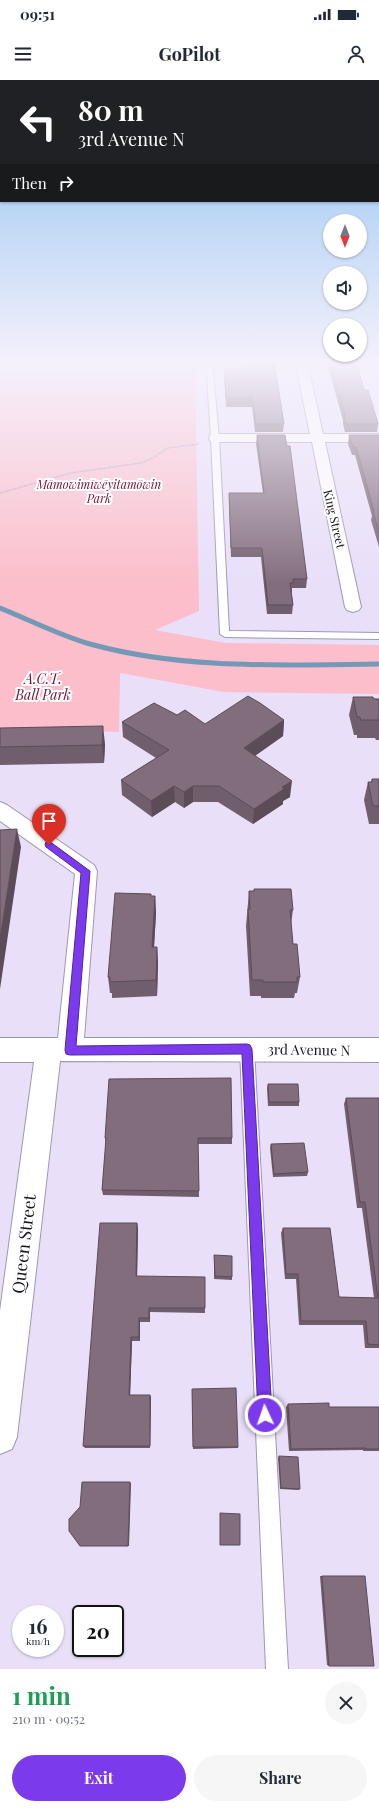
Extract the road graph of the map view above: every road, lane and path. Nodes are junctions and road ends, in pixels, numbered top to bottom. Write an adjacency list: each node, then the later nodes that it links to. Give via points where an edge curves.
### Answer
1 (215, 435): 5 (lane)
2 (315, 435): 4 (street, King Street)
3 (379, 438): 4 (street)
4 (316, 439): 5 (street); 7 (street, King Street)
5 (215, 441): 6 (path, via 168,448 141,462 71,473); 8 (lane, via 224,634)
6 (0, 493)
7 (354, 607)
8 (379, 636)
9 (0, 810): 12 (street, Queen Street, via 86,871)
10 (247, 1049): 12 (street, 3rd Avenue N); 13 (street, 3rd Avenue N); 15 (lane)
11 (0, 1050): 12 (street, 3rd Avenue N)
12 (59, 1050): 14 (street, Queen Street)
13 (379, 1050)
14 (0, 1437)
15 (277, 1669)

